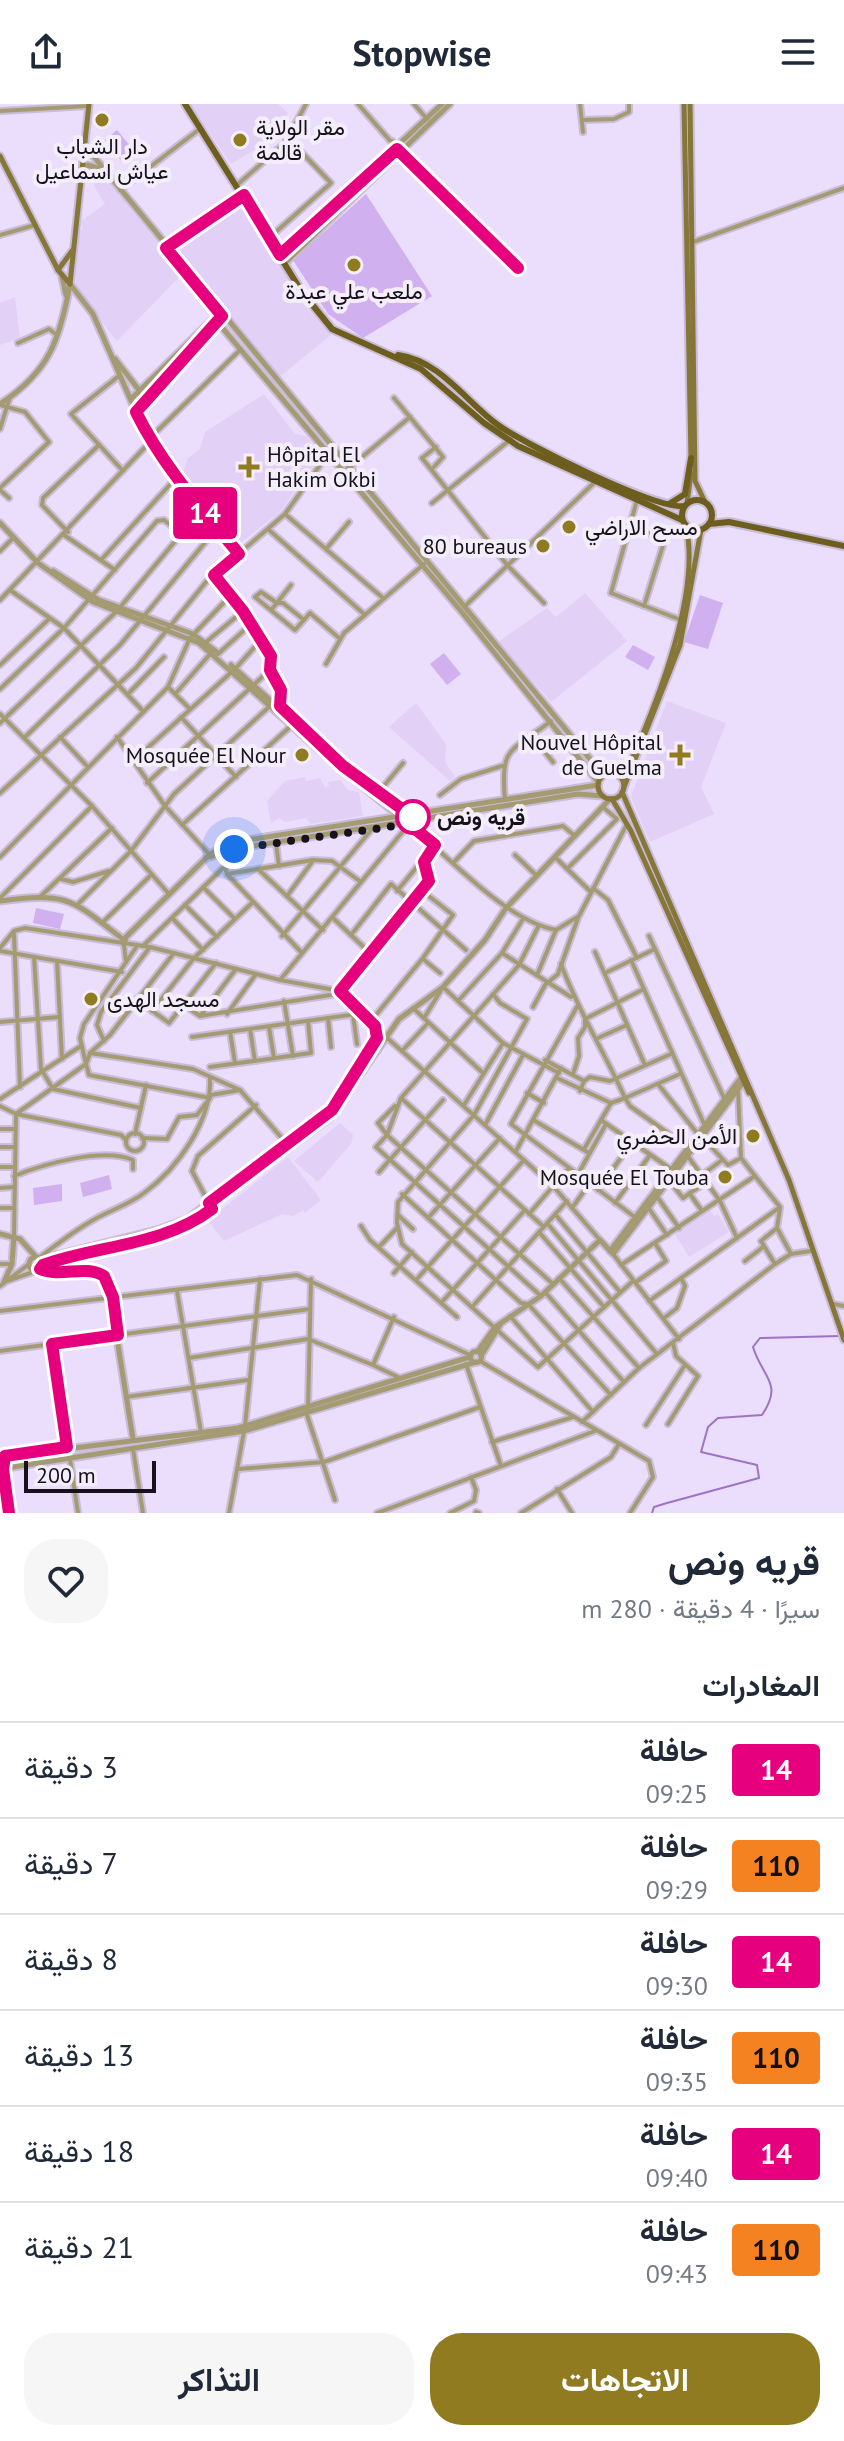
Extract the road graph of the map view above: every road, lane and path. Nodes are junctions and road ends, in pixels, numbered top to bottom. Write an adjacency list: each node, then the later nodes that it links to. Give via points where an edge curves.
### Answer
1 (185, 104): 15 (main road)
2 (306, 104): 17 (street)
3 (358, 104): 19 (street)
4 (414, 104): 13 (street)
5 (442, 104): 13 (street)
6 (450, 104): 19 (street)
7 (580, 104): 14 (street)
8 (629, 104): 14 (street, via 629,112 614,119)
9 (684, 104): 65 (main road)
10 (690, 104): 30 (main road)
11 (88, 105): 12 (street); 18 (main road)
12 (0, 111)
13 (427, 119): 19 (street)
14 (582, 120): 16 (street)
15 (201, 128): 23 (main road); 25 (street)
16 (583, 132)
17 (288, 138): 23 (street); 29 (street, via 331,183)
18 (84, 145): 21 (street); 22 (main road)
19 (400, 150): 33 (street); 36 (street); 38 (street)
20 (0, 156): 27 (main road)
21 (101, 170): 22 (street, via 87,165); 25 (street)
22 (82, 171): 32 (main road)
23 (237, 185): 26 (main road)
24 (844, 188): 30 (street)
25 (119, 191): 31 (street)
26 (244, 195): 29 (main road); 31 (street)
27 (35, 225): 28 (street); 34 (main road)
28 (0, 235)
29 (269, 238): 33 (main road)
30 (693, 242): 75 (main road, via 695,481)
31 (166, 248): 44 (street)
32 (72, 250): 35 (main road); 37 (main road)
33 (280, 255): 36 (main road)
34 (53, 258): 35 (main road); 39 (main road)
35 (63, 262): 37 (main road); 39 (main road)
36 (285, 263): 60 (main road, via 332,329 427,374)
37 (72, 267): 41 (main road)
38 (518, 268)
39 (58, 270): 40 (main road)
40 (62, 277): 41 (main road); 43 (street)
41 (70, 284): 42 (street); 43 (street)
42 (80, 298): 43 (street); 48 (street)
43 (66, 304): 45 (street)
44 (218, 317): 47 (street); 50 (street); 54 (street); 67 (street)
45 (59, 336): 46 (street, via 49,329); 51 (street, via 35,378)
46 (18, 343)
47 (241, 349): 61 (street); 64 (street)
48 (109, 352): 49 (street); 50 (street)
49 (120, 375): 52 (street); 62 (street, via 72,411 72,418)
50 (139, 390): 52 (street); 54 (street)
51 (10, 397): 55 (street); 56 (street)
52 (132, 398): 57 (street)
53 (394, 398): 58 (street)
54 (144, 403): 57 (street)
55 (0, 405): 56 (street)
56 (7, 407): 59 (street); 71 (street, via 25,412 49,442)
57 (136, 412): 61 (street)
58 (410, 417): 63 (street); 67 (street)
59 (0, 429)
60 (512, 438): 70 (main road); 72 (street)
61 (150, 440): 68 (street); 69 (street)
62 (99, 445): 68 (street); 92 (street, via 42,501)
63 (436, 447): 66 (street, via 443,457); 66 (street, via 422,458)
64 (329, 453): 67 (street); 81 (street)
65 (691, 458): 77 (main road); 78 (main road, via 685,494)
66 (431, 469): 72 (street)
67 (346, 470): 100 (street)
68 (123, 471): 92 (street)
69 (176, 478): 79 (street); 98 (street)
70 (598, 478): 74 (main road); 78 (main road); 101 (street)
71 (0, 489): 73 (street)
72 (448, 490): 76 (street); 101 (street)
73 (9, 498)
74 (637, 500): 85 (main road); 87 (street)
75 (705, 502): 77 (main road); 80 (main road)
76 (432, 503)
77 (686, 504): 78 (main road); 85 (main road)
78 (664, 505)
79 (202, 509): 88 (street); 91 (street)
80 (711, 509): 83 (main road); 86 (main road)
81 (285, 514): 89 (street); 95 (street)
82 (349, 522): 95 (street)
83 (729, 522): 86 (main road); 94 (main road)
84 (0, 523): 93 (street)
85 (684, 523): 90 (main road); 121 (main road, via 689,544)
86 (709, 524): 90 (main road)
87 (629, 527): 112 (street, via 610,591); 112 (street, via 665,539)
88 (217, 528): 97 (street); 118 (street)
89 (269, 530): 97 (street); 117 (street)
90 (701, 530): 170 (main road, via 680,645)
91 (181, 533): 102 (street, via 164,520 157,521); 113 (street)
92 (66, 534): 98 (street); 99 (street)
93 (14, 537): 96 (street); 99 (street)
94 (844, 546)
95 (326, 549): 108 (street)
96 (0, 551)
97 (239, 554): 103 (street)
98 (101, 560): 102 (street)
99 (38, 563): 105 (street); 107 (street)
100 (424, 563): 108 (street); 115 (street)
101 (508, 566): 111 (street); 115 (street)
102 (115, 570): 107 (street)
103 (214, 575): 106 (street); 123 (street)
104 (291, 585): 110 (street)
105 (10, 590): 109 (street); 119 (street)
106 (231, 595): 116 (street); 125 (street)
107 (90, 598): 113 (street); 124 (street)
108 (383, 598): 117 (street)
109 (0, 600)
110 (277, 603): 114 (street); 114 (street, via 261,592 255,597); 120 (street)
111 (544, 603)
112 (644, 606): 121 (street)
113 (118, 609): 118 (street); 129 (street)
114 (272, 609): 120 (street, via 295,630)
115 (463, 609): 149 (street); 164 (street, via 595,765)
116 (243, 611): 122 (street); 128 (street)
117 (364, 614): 126 (street)
118 (144, 618): 123 (street); 134 (street)
119 (49, 619): 124 (street); 133 (street)
120 (304, 620): 126 (street, via 310,613)
121 (681, 620): 164 (main road, via 630,764)
122 (251, 624): 127 (street); 130 (street)
123 (170, 627): 125 (street); 137 (street)
124 (64, 628): 129 (street); 140 (street)
125 (191, 636): 128 (street); 130 (street); 139 (street)
126 (339, 638): 132 (street)
127 (261, 640): 135 (street); 136 (street, via 271,656)
128 (205, 643): 130 (street)
129 (82, 645): 134 (street); 148 (street)
130 (214, 652): 135 (street); 142 (street)
131 (164, 657): 141 (street)
132 (326, 664)
133 (0, 665)
134 (99, 665): 137 (street); 155 (street)
135 (233, 670): 138 (street); 145 (street)
136 (270, 670): 138 (street); 144 (street, via 281,690)
137 (119, 683): 141 (street); 153 (street)
138 (252, 686): 143 (street); 144 (street); 152 (street)
139 (168, 687): 142 (street); 146 (street)
140 (0, 689)
141 (128, 693): 146 (street)
142 (176, 693): 145 (street)
143 (272, 705): 150 (street); 157 (street)
144 (280, 706): 172 (street)
145 (190, 708): 147 (street)
146 (143, 711): 154 (street)
147 (181, 717): 152 (street); 158 (street)
148 (2, 719): 155 (street)
149 (551, 721): 151 (street); 161 (street)
150 (293, 724): 165 (street); 180 (street, via 351,778)
151 (532, 735): 159 (street); 162 (street, via 506,754)
152 (200, 736): 157 (street); 166 (street)
153 (60, 737): 156 (street); 163 (street)
154 (117, 737): 158 (street); 163 (street)
155 (24, 738): 156 (street)
156 (41, 756): 168 (street); 171 (street)
157 (217, 756): 165 (street); 178 (street)
158 (132, 762): 166 (street)
159 (553, 762)
160 (403, 763): 172 (street)
161 (587, 765): 167 (street); 169 (street, via 587,783)
162 (502, 766): 173 (street, via 461,779); 176 (street)
163 (88, 767): 168 (street)
164 (610, 773): 167 (main road); 170 (main road, via 621,778)
165 (236, 777): 182 (street)
166 (147, 783): 178 (street)
167 (598, 784): 169 (street); 174 (main road)
168 (71, 786): 177 (street); 191 (street)
169 (579, 789): 176 (street)
170 (623, 790): 175 (main road); 333 (main road)
171 (0, 793)
172 (378, 793): 180 (street)
173 (440, 795)
174 (602, 796): 175 (main road); 180 (street, via 578,794)
175 (611, 799): 179 (street); 181 (main road)
176 (505, 801): 180 (street)
177 (92, 806): 183 (street); 215 (street)
178 (165, 806): 182 (street); 189 (street)
179 (604, 808): 185 (street); 201 (street, via 617,819)
180 (409, 819): 184 (street); 187 (street); 188 (street, via 235,842); 207 (street)
181 (627, 824): 210 (street); 333 (main road)
182 (182, 825): 192 (street)
183 (113, 828): 189 (street); 206 (street)
184 (372, 829): 186 (street); 198 (street)
185 (575, 836): 193 (street); 195 (street, via 563,826 474,841)
186 (276, 843): 188 (street); 197 (street)
187 (435, 845): 195 (street); 196 (street)
188 (221, 850): 192 (street); 199 (street)
189 (131, 851): 202 (street); 204 (street)
190 (515, 855): 205 (street)
191 (0, 857)
192 (207, 857): 212 (street)
193 (556, 858): 201 (street); 205 (street)
194 (313, 860): 197 (street); 198 (street); 214 (street)
195 (455, 861): 220 (street)
196 (424, 862): 209 (street, via 429,881); 211 (street)
197 (279, 866): 200 (street)
198 (340, 866): 207 (street); 221 (street)
199 (224, 867): 203 (street); 208 (street)
200 (258, 869): 203 (street); 214 (street)
201 (567, 869): 210 (street)
202 (110, 871): 206 (street, via 73,882); 217 (street)
203 (227, 874): 216 (street)
204 (151, 875): 212 (street); 227 (street)
205 (537, 876): 220 (street)
206 (61, 879): 213 (street)
207 (361, 882): 224 (street)
208 (203, 887): 219 (street); 225 (street)
209 (420, 889): 218 (street); 232 (street, via 453,915)
210 (592, 890): 222 (street); 253 (street, via 608,900)
211 (397, 891): 218 (street); 233 (street, via 391,884)
212 (169, 894): 237 (street)
213 (41, 896): 215 (street); 217 (street)
214 (287, 896): 221 (street)
215 (0, 899)
216 (253, 902): 225 (street); 234 (street)
217 (79, 903): 227 (street)
218 (409, 903): 232 (street); 244 (street)
219 (185, 905): 223 (street); 236 (street)
220 (506, 908): 226 (street); 268 (street)
221 (303, 911): 229 (street); 234 (street)
222 (579, 916): 230 (street); 257 (street)
223 (172, 918): 238 (street); 242 (street)
224 (333, 918): 229 (street); 233 (street)
225 (235, 919): 236 (street)
226 (523, 919): 228 (street); 249 (street)
227 (102, 923): 237 (street)
228 (538, 927): 230 (street); 259 (street)
229 (323, 930): 248 (street)
230 (556, 930): 265 (street)
231 (14, 931): 237 (street, via 25,928); 240 (street); 246 (street)
232 (442, 931): 243 (street); 252 (street)
233 (351, 935): 244 (street)
234 (282, 936): 248 (street)
235 (649, 936): 241 (street)
236 (217, 937): 242 (street)
237 (124, 942): 238 (street); 258 (street)
238 (140, 946): 239 (street); 258 (street)
239 (150, 947): 247 (street); 304 (street, via 101,1012 97,1025)
240 (0, 949): 246 (street)
241 (655, 949): 253 (street); 347 (street)
242 (203, 950): 251 (street)
243 (466, 950)
244 (369, 952): 270 (street)
245 (595, 952): 263 (street)
246 (12, 953): 250 (street); 291 (street)
247 (174, 953): 251 (street); 273 (street)
248 (302, 953): 266 (street)
249 (502, 953): 259 (street); 275 (street)
250 (34, 957): 255 (street); 289 (street)
251 (194, 958): 256 (street); 281 (street)
252 (423, 958): 262 (street); 295 (street)
253 (637, 958): 254 (street)
254 (631, 960): 263 (street); 269 (street)
255 (57, 961): 261 (street); 287 (street)
256 (216, 963): 260 (street); 277 (street)
257 (561, 964): 267 (street); 272 (street)
258 (126, 965): 261 (street)
259 (519, 965): 265 (street); 271 (street)
260 (236, 969): 264 (street); 286 (street)
261 (122, 972): 309 (street, via 89,1013 81,1029)
262 (440, 973)
263 (605, 973): 276 (street)
264 (256, 974): 266 (street); 283 (street)
265 (537, 975): 267 (street)
266 (280, 980): 270 (street)
267 (549, 981): 272 (street); 279 (street)
268 (443, 987): 275 (street); 280 (street); 293 (street)
269 (644, 989): 276 (street); 314 (street)
270 (342, 992): 274 (street); 282 (street)
271 (493, 994): 285 (street); 311 (street, via 527,1019)
272 (573, 998): 278 (street)
273 (136, 999): 281 (street); 304 (street)
274 (284, 1001): 283 (street); 296 (street)
275 (458, 1001): 285 (street)
276 (617, 1001): 290 (street); 297 (street)
277 (184, 1005): 281 (street, via 169,1023); 286 (street)
278 (578, 1005): 290 (street); 320 (street)
279 (533, 1007)
280 (413, 1008): 293 (street); 301 (street)
281 (152, 1011)
282 (364, 1013): 284 (street); 295 (street)
283 (227, 1014): 286 (street)
284 (353, 1015): 288 (street); 308 (street)
285 (474, 1015): 306 (street); 307 (street)
286 (200, 1016)
287 (59, 1017): 289 (street); 318 (street)
288 (328, 1018): 292 (street); 310 (street)
289 (38, 1019): 291 (street); 328 (street)
290 (585, 1019): 303 (street); 329 (street)
291 (16, 1021): 294 (street); 337 (street)
292 (308, 1021): 296 (street); 316 (street, via 311,1053)
293 (426, 1021): 306 (street); 312 (street)
294 (0, 1022)
295 (373, 1023): 301 (street); 305 (street)
296 (287, 1024): 298 (street); 316 (street)
297 (627, 1025): 303 (street); 323 (street)
298 (269, 1027): 299 (street); 317 (street)
299 (250, 1029): 300 (street); 319 (street)
300 (230, 1032): 302 (street); 321 (street)
301 (384, 1035): 305 (street); 312 (street); 374 (street, via 339,1110)
302 (192, 1037)
303 (598, 1038): 332 (street)
304 (104, 1041): 313 (street)
305 (376, 1042): 374 (street, via 335,1107)
306 (450, 1042): 325 (street); 326 (street)
307 (503, 1043): 311 (street); 326 (street)
308 (357, 1044)
309 (81, 1046): 318 (street); 322 (street)
310 (331, 1047)
311 (511, 1049): 315 (street); 357 (street)
312 (402, 1051): 325 (street)
313 (90, 1053): 322 (street); 331 (street, via 193,1069)
314 (671, 1054): 323 (street); 330 (street)
315 (523, 1055): 320 (street); 362 (street)
316 (293, 1056): 317 (street)
317 (274, 1058): 319 (street)
318 (62, 1059): 328 (street)
319 (255, 1061): 321 (street)
320 (544, 1062): 327 (street); 342 (street)
321 (235, 1063): 324 (street)
322 (86, 1064): 336 (street, via 89,1075); 338 (street)
323 (645, 1065): 332 (street)
324 (210, 1067)
325 (425, 1070): 345 (street); 353 (street)
326 (483, 1073): 353 (street)
327 (559, 1073): 329 (street); 341 (street); 349 (street)
328 (44, 1074): 337 (street); 338 (street)
329 (573, 1074): 334 (street)
330 (680, 1074): 335 (street); 361 (street)
331 (210, 1078): 339 (street); 343 (street)
332 (617, 1079): 334 (street); 346 (street)
333 (743, 1079): 340 (street); 347 (street); 450 (main road, via 789,1180)
334 (584, 1081): 341 (street)
335 (658, 1084): 346 (street); 366 (street)
336 (146, 1085): 343 (street); 355 (street)
337 (20, 1087): 344 (street)
338 (53, 1089): 355 (street); 356 (street)
339 (240, 1090): 343 (street); 351 (street)
340 (738, 1090): 366 (street); 384 (street)
341 (580, 1091): 350 (street)
342 (527, 1093): 349 (street); 368 (street, via 511,1124)
343 (211, 1096): 369 (street, via 197,1115 179,1117 167,1139); 460 (street, via 202,1122 147,1191 82,1226)
344 (0, 1098): 354 (street)
345 (401, 1098): 352 (street); 358 (street)
346 (625, 1098): 350 (street); 379 (street)
347 (724, 1098): 361 (street)
348 (443, 1100): 358 (street)
349 (544, 1103): 359 (street)
350 (611, 1103): 360 (street)
351 (256, 1105): 374 (street); 416 (street, via 198,1156 192,1171)
352 (397, 1105): 367 (street); 367 (street, via 378,1123)
353 (464, 1105): 357 (street)
354 (0, 1106): 356 (street)
355 (141, 1108): 365 (street)
356 (16, 1114): 364 (street); 371 (street)
357 (474, 1115): 362 (street); 373 (street)
358 (425, 1120): 373 (street); 377 (street)
359 (535, 1121): 368 (street); 381 (street)
360 (604, 1122): 372 (street); 381 (street)
361 (704, 1124): 366 (street)
362 (485, 1125): 370 (street)
363 (0, 1129): 364 (street)
364 (14, 1129): 376 (street)
365 (135, 1134): 369 (street); 371 (street)
366 (699, 1134): 379 (street); 387 (street)
367 (387, 1135): 377 (street); 385 (street, via 376,1147)
368 (527, 1136): 380 (street); 393 (street)
369 (142, 1138): 378 (street, via 142,1147)
370 (500, 1138): 380 (street); 388 (street)
371 (126, 1140): 378 (street)
372 (632, 1142): 382 (street); 408 (street)
373 (450, 1143): 388 (street); 391 (street)
374 (288, 1146): 416 (street)
375 (0, 1147): 376 (street)
376 (14, 1147): 390 (street)
377 (401, 1147): 385 (street); 391 (street)
378 (131, 1150): 383 (street)
379 (688, 1150): 394 (street); 396 (street)
380 (516, 1151): 386 (street)
381 (586, 1151): 398 (street)
382 (650, 1155): 394 (street); 415 (street)
383 (124, 1156): 392 (street, via 133,1160); 397 (street, via 114,1153 36,1167)
384 (741, 1158): 387 (street, via 728,1165); 399 (street)
385 (390, 1160): 395 (street); 401 (street)
386 (524, 1160): 404 (street); 406 (street)
387 (722, 1160): 396 (street)
388 (475, 1166): 406 (street); 409 (street)
389 (0, 1167): 390 (street)
390 (14, 1167): 397 (street)
391 (426, 1168): 401 (street); 409 (street)
392 (133, 1169)
393 (568, 1169): 398 (street); 404 (street)
394 (672, 1170): 400 (street); 429 (street)
395 (379, 1172)
396 (702, 1175): 402 (street)
397 (14, 1176): 405 (street)
398 (577, 1176): 403 (street)
399 (755, 1176): 414 (street); 419 (street)
400 (668, 1179): 411 (street, via 683,1198); 412 (street)
401 (414, 1181): 410 (street); 417 (street)
402 (706, 1182): 411 (street); 414 (street)
403 (589, 1184): 408 (street); 422 (street)
404 (553, 1186): 413 (street); 423 (street)
405 (14, 1187): 407 (street); 421 (street)
406 (499, 1187): 423 (street); 425 (street)
407 (0, 1188)
408 (598, 1190): 415 (street)
409 (452, 1192): 417 (street); 425 (street)
410 (402, 1194): 426 (street); 428 (street)
411 (690, 1194): 424 (street)
412 (656, 1195): 418 (street); 434 (street)
413 (567, 1201): 422 (street); 427 (street)
414 (720, 1201): 424 (street); 442 (street)
415 (615, 1203): 429 (street)
416 (210, 1206): 460 (street, via 173,1232)
417 (440, 1206): 428 (street); 433 (street)
418 (648, 1207): 429 (street); 438 (street)
419 (780, 1207): 435 (street); 442 (street)
420 (0, 1208): 421 (street)
421 (14, 1208): 440 (street)
422 (572, 1208): 444 (street)
423 (527, 1212): 430 (street); 441 (street)
424 (703, 1212): 434 (street)
425 (476, 1213): 433 (street); 441 (street)
426 (397, 1214): 432 (street); 436 (street)
427 (555, 1214): 430 (street); 449 (street)
428 (428, 1218): 443 (street)
429 (636, 1218): 452 (street)
430 (545, 1225): 437 (street); 456 (street)
431 (361, 1226): 446 (street)
432 (398, 1227): 446 (street); 451 (street, via 402,1244)
433 (463, 1227): 443 (street); 448 (street)
434 (679, 1228): 438 (street)
435 (777, 1228): 447 (street, via 761,1241); 455 (street)
436 (413, 1229)
437 (539, 1232): 454 (street); 468 (street)
438 (667, 1235): 445 (street)
439 (0, 1236): 440 (street)
440 (14, 1236): 453 (street); 460 (street, via 31,1248)
441 (500, 1236): 448 (street); 454 (street)
442 (737, 1238): 471 (street)
443 (452, 1240): 458 (street); 466 (street)
444 (600, 1240): 449 (street); 452 (street)
445 (655, 1243): 464 (street); 476 (street, via 666,1261)
446 (379, 1247): 465 (street)
447 (763, 1247): 457 (street); 463 (street)
448 (488, 1249): 458 (street); 467 (street)
449 (587, 1251): 456 (street); 481 (street)
450 (811, 1251): 455 (street); 488 (main road)
451 (412, 1252): 465 (street); 466 (street)
452 (612, 1252): 464 (street)
453 (13, 1253): 459 (street, via 20,1263); 462 (street)
454 (520, 1253): 467 (street); 478 (street)
455 (791, 1254): 463 (street)
456 (578, 1260): 468 (street); 484 (street)
457 (745, 1261)
458 (477, 1262): 474 (street); 479 (street)
459 (29, 1263): 460 (street); 460 (street); 477 (street)
460 (39, 1263): 477 (street); 483 (street, via 53,1274 100,1273)
461 (0, 1264): 462 (street)
462 (12, 1264): 477 (street)
463 (775, 1264): 505 (street)
464 (621, 1265): 476 (street)
465 (400, 1266): 469 (street); 475 (street)
466 (428, 1266): 475 (street); 479 (street)
467 (508, 1266): 474 (street); 482 (street)
468 (570, 1269): 470 (street); 491 (street)
469 (394, 1273)
470 (559, 1278): 478 (street); 495 (street)
471 (681, 1278): 485 (street); 499 (street, via 685,1286 677,1308)
472 (260, 1279): 473 (street); 480 (street); 496 (street)
473 (311, 1279): 492 (street); 497 (street)
474 (496, 1279): 487 (street); 490 (street)
475 (416, 1280): 486 (street)
476 (634, 1281): 481 (street); 485 (street)
477 (2, 1284)
478 (553, 1284): 482 (street)
479 (453, 1289): 486 (street); 490 (street)
480 (177, 1291): 483 (street); 500 (street)
481 (620, 1292): 484 (street)
482 (543, 1294): 487 (street); 502 (street)
483 (113, 1297): 493 (street); 503 (street)
484 (612, 1300): 491 (street); 512 (street)
485 (649, 1301): 499 (street)
486 (441, 1303): 498 (street)
487 (528, 1304): 494 (street); 507 (street)
488 (833, 1304): 489 (street); 506 (main road)
489 (844, 1306)
490 (472, 1307): 501 (street)
491 (604, 1307): 495 (street)
492 (310, 1309): 496 (street); 504 (street)
493 (0, 1311)
494 (510, 1316): 501 (street); 516 (street, via 546,1353)
495 (594, 1316): 502 (street); 520 (street)
496 (256, 1317): 500 (street); 510 (street)
497 (394, 1317): 513 (street); 518 (street)
498 (457, 1317)
499 (663, 1319): 505 (street)
500 (184, 1327): 503 (street); 514 (street)
501 (497, 1327): 515 (street); 516 (street, via 535,1366)
502 (578, 1330): 507 (street); 523 (street)
503 (118, 1335): 509 (street); 526 (street)
504 (308, 1339): 510 (street); 518 (street); 528 (street)
505 (679, 1339): 508 (street)
506 (844, 1340)
507 (564, 1343): 516 (street); 525 (street)
508 (673, 1343): 512 (street); 519 (street)
509 (52, 1344): 511 (street); 540 (street)
510 (252, 1348): 514 (street); 522 (street)
511 (0, 1351)
512 (657, 1354): 520 (street)
513 (470, 1356): 515 (street); 521 (street)
514 (189, 1358): 524 (street)
515 (479, 1358): 517 (street); 530 (street)
516 (546, 1360): 529 (street)
517 (466, 1364): 527 (street); 528 (street)
518 (373, 1365): 521 (street)
519 (685, 1365): 532 (street, via 698,1376); 533 (street)
520 (639, 1368): 523 (street)
521 (401, 1378): 528 (street)
522 (248, 1380): 524 (street); 534 (street)
523 (624, 1382): 525 (street)
524 (193, 1388): 526 (street); 536 (street)
525 (611, 1395): 529 (street)
526 (126, 1397): 537 (street)
527 (480, 1407): 538 (street); 544 (street)
528 (307, 1410): 534 (street); 544 (street)
529 (593, 1412): 531 (street)
530 (573, 1417): 531 (street); 538 (street)
531 (582, 1422): 535 (street)
532 (668, 1424)
533 (646, 1425)
534 (245, 1428): 536 (street); 541 (street); 547 (street)
535 (595, 1431): 539 (street); 545 (street)
536 (201, 1432): 537 (street)
537 (132, 1439): 540 (street); 541 (street); 541 (street)
538 (492, 1442): 545 (street)
539 (619, 1443): 549 (street, via 611,1457); 560 (street, via 652,1468 649,1485)
540 (67, 1447): 542 (street)
541 (132, 1449): 543 (street); 554 (street)
542 (2, 1455): 546 (street)
543 (70, 1459): 546 (street); 553 (street)
544 (324, 1462): 547 (street); 550 (street)
545 (501, 1466): 548 (street)
546 (2, 1469): 552 (street)
547 (239, 1469): 555 (street)
548 (471, 1477): 556 (street); 557 (street, via 474,1501)
549 (557, 1489): 551 (street); 559 (street)
550 (335, 1500)
551 (529, 1511): 558 (street)
552 (9, 1513)
553 (78, 1513)
554 (143, 1513)
555 (229, 1513)
556 (377, 1513)
557 (450, 1513)
558 (521, 1513)
559 (572, 1513)
560 (630, 1513)

